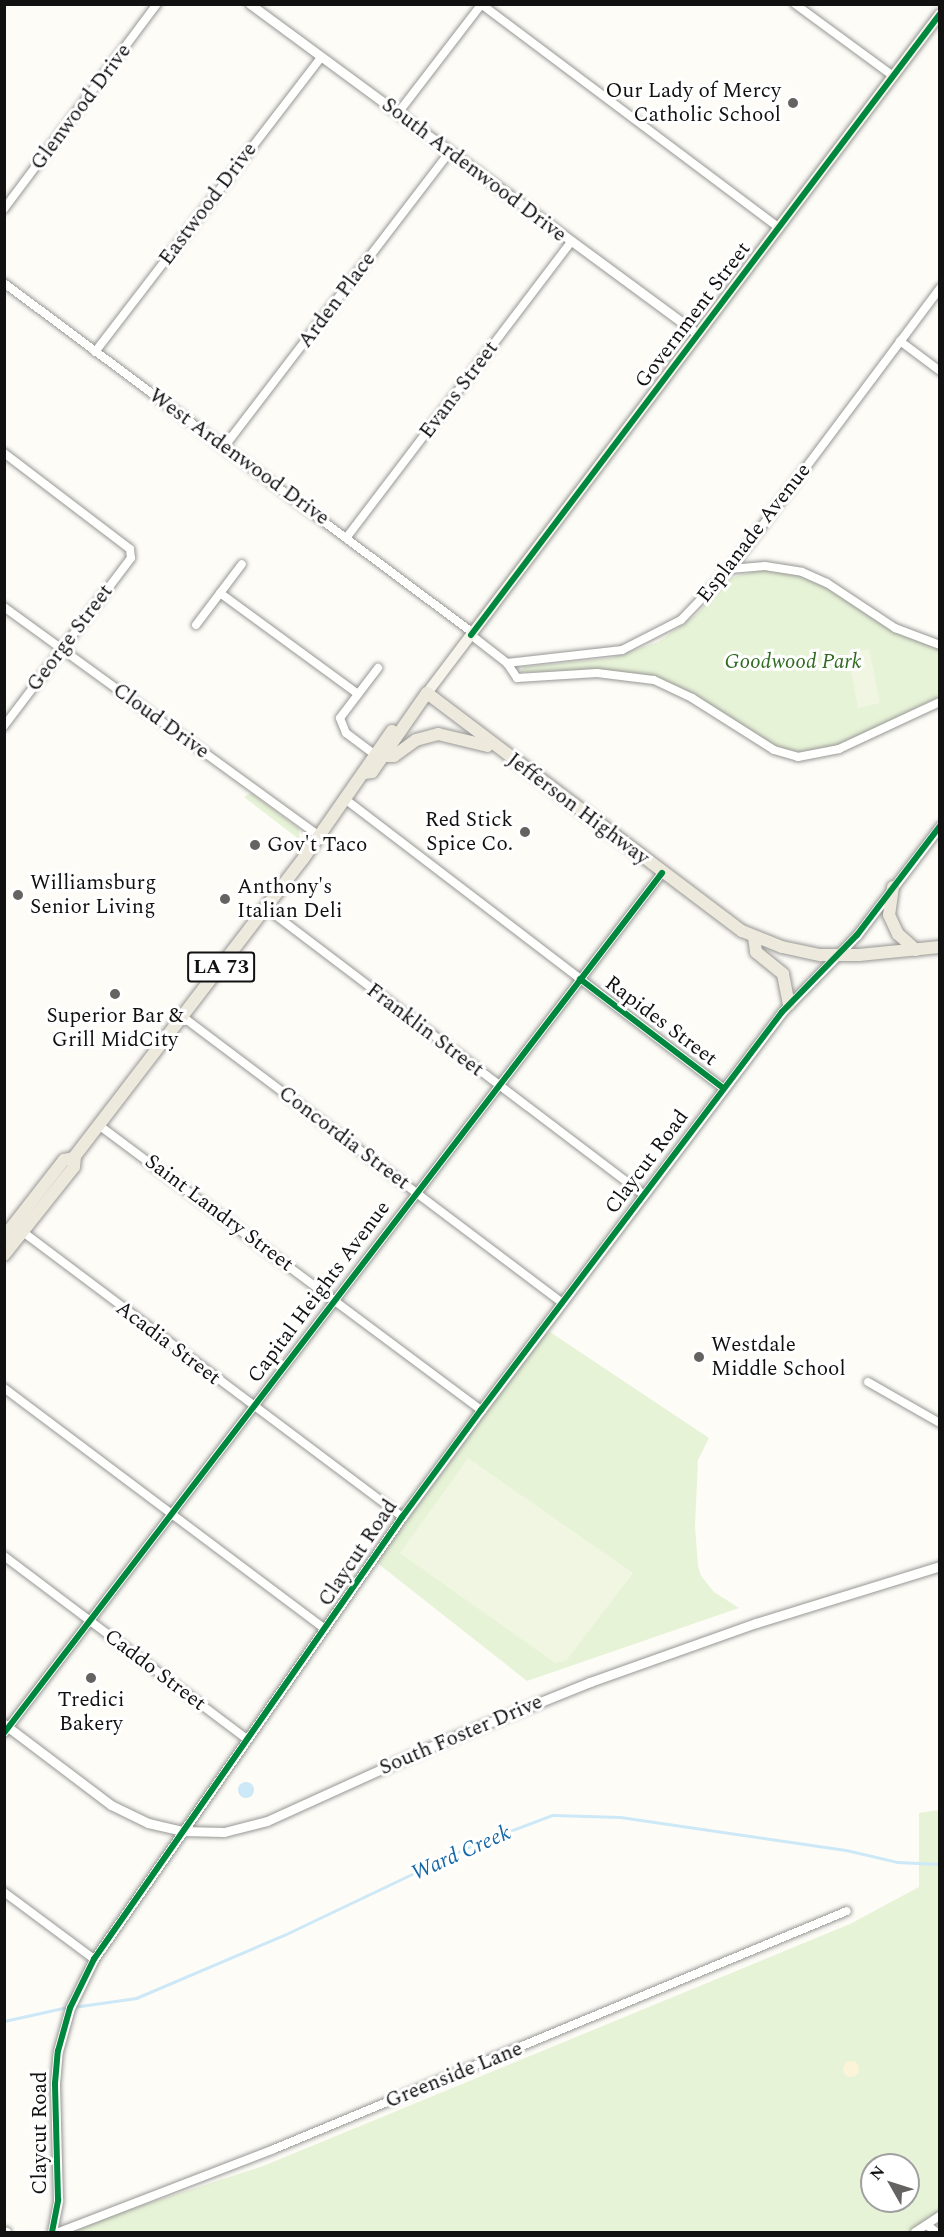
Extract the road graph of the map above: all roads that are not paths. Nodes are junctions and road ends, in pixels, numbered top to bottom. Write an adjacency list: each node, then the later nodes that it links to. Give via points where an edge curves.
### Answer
1 (157, 4): 10 (street, Glenwood Drive)
2 (250, 4): 6 (street, South Ardenwood Drive)
3 (795, 4): 7 (street)
4 (481, 5): 8 (street); 11 (street)
5 (939, 14): 7 (main road, Government Street)
6 (321, 57): 8 (street, South Ardenwood Drive); 17 (street, Eastwood Drive)
7 (893, 76): 11 (main road, Government Street)
8 (398, 114): 9 (street, South Ardenwood Drive)
9 (449, 153): 12 (street, South Ardenwood Drive); 19 (street, Arden Place)
10 (4, 209)
11 (779, 228): 15 (main road, Government Street)
12 (571, 242): 15 (street, South Ardenwood Drive); 21 (street, Evans Street)
13 (4, 283): 17 (street, West Ardenwood Drive)
14 (939, 288): 16 (street, Esplanade Avenue)
15 (699, 334): 27 (main road, Government Street)
16 (900, 341): 18 (street); 23 (street, Esplanade Avenue)
17 (95, 352): 19 (street, West Ardenwood Drive)
18 (939, 371)
19 (224, 447): 21 (street, West Ardenwood Drive)
20 (4, 453): 29 (street, George Street, via 130,549 131,558)
21 (347, 537): 27 (street, West Ardenwood Drive)
22 (242, 564): 24 (street)
23 (730, 569): 28 (street, via 765,566 802,572 827,583 895,628); 30 (street, Esplanade Avenue, via 681,620 641,643 611,651)
24 (220, 593): 26 (street); 33 (street)
25 (4, 607): 29 (street, Cloud Drive)
26 (196, 625)
27 (472, 634): 30 (street); 32 (main road, Government Street)
28 (939, 645)
29 (62, 649): 35 (street, George Street); 40 (street, Cloud Drive)
30 (507, 663): 34 (street, via 517,678 597,673 654,680 692,698 774,750 798,758 839,749)
31 (378, 668): 33 (street)
32 (427, 693): 36 (main road, Jefferson Highway); 37 (main road, Government Street, via 411,714 411,720)
33 (358, 694): 37 (street, via 340,718 346,733)
34 (939, 702)
35 (4, 726)
36 (492, 744): 37 (main road, via 484,747 465,738 438,734 416,740 394,756); 41 (main road, Jefferson Highway)
37 (379, 755): 38 (main road, Government Street / LA 73, via 364,767 365,773)
38 (345, 799): 40 (main road, Government Street / LA 73); 48 (street, Rapides Street)
39 (939, 826): 42 (street, Claycut Road)
40 (318, 836): 43 (main road, Government Street / LA 73)
41 (662, 873): 44 (main road, Jefferson Highway, via 721,918); 48 (street, Capital Heights Avenue)
42 (893, 887): 46 (main road, via 889,915 898,934); 47 (street, Claycut Road)
43 (266, 908): 50 (main road, Government Street / LA 73); 51 (street, Franklin Street)
44 (754, 937): 47 (main road, Jefferson Highway, via 795,950); 49 (main road, via 756,952 783,974)
45 (939, 947): 46 (main road, Jefferson Highway)
46 (916, 950): 47 (main road, Jefferson Highway)
47 (837, 955): 49 (street, Claycut Road)
48 (580, 979): 51 (street, Capital Heights Avenue); 52 (street, Rapides Street)
49 (789, 1004): 52 (street, Claycut Road)
50 (183, 1017): 53 (main road, Government Street / LA 73); 55 (street, Concordia Street)
51 (498, 1085): 55 (street, Capital Heights Avenue); 57 (street, Franklin Street)
52 (723, 1088): 57 (street, Claycut Road)
53 (100, 1126): 54 (main road, Government Street / LA 73); 61 (street, Saint Landry Street)
54 (73, 1158): 56 (main road, Government Street / LA 73, via 64,1160); 58 (main road, Government Street / LA 73, via 74,1167)
55 (417, 1192): 61 (street, Capital Heights Avenue); 62 (street, Concordia Street)
56 (39, 1193): 58 (main road, via 38,1201 21,1222); 59 (main road, Government Street / LA 73)
57 (643, 1194): 62 (street, Claycut Road)
58 (23, 1232): 60 (main road, Government Street / LA 73); 65 (street, Acadia Street)
59 (4, 1238)
60 (4, 1256)
61 (334, 1300): 65 (street, Capital Heights Avenue); 66 (street, Saint Landry Street)
62 (562, 1303): 66 (street, Claycut Road)
63 (868, 1382): 67 (street)
64 (4, 1388): 68 (street)
65 (253, 1407): 68 (street, Capital Heights Avenue); 69 (street, Acadia Street)
66 (481, 1410): 69 (street, Claycut Road)
67 (939, 1423)
68 (171, 1514): 72 (street, Capital Heights Avenue); 73 (street)
69 (402, 1517): 73 (street, Claycut Road)
70 (4, 1556): 72 (street, Caddo Street)
71 (939, 1566): 76 (street, South Foster Drive, via 590,1682 438,1743 267,1821 224,1832)
72 (90, 1621): 74 (street, Capital Heights Avenue); 75 (street, Caddo Street)
73 (325, 1629): 75 (street, Claycut Road)
74 (6, 1728): 76 (street, South Foster Drive, via 111,1805 148,1822)
75 (247, 1739): 76 (street, Claycut Road)
76 (182, 1831): 79 (street, Claycut Road)
77 (4, 1892): 79 (street)
78 (847, 1911): 83 (street, Greenside Lane, via 285,2145)
79 (94, 1959): 82 (street, Claycut Road, via 63,2028 54,2084 58,2200)
80 (939, 2216): 81 (street)
81 (927, 2225): 84 (street); 85 (street)
82 (52, 2232)
83 (59, 2232)
84 (915, 2232)
85 (936, 2232)

